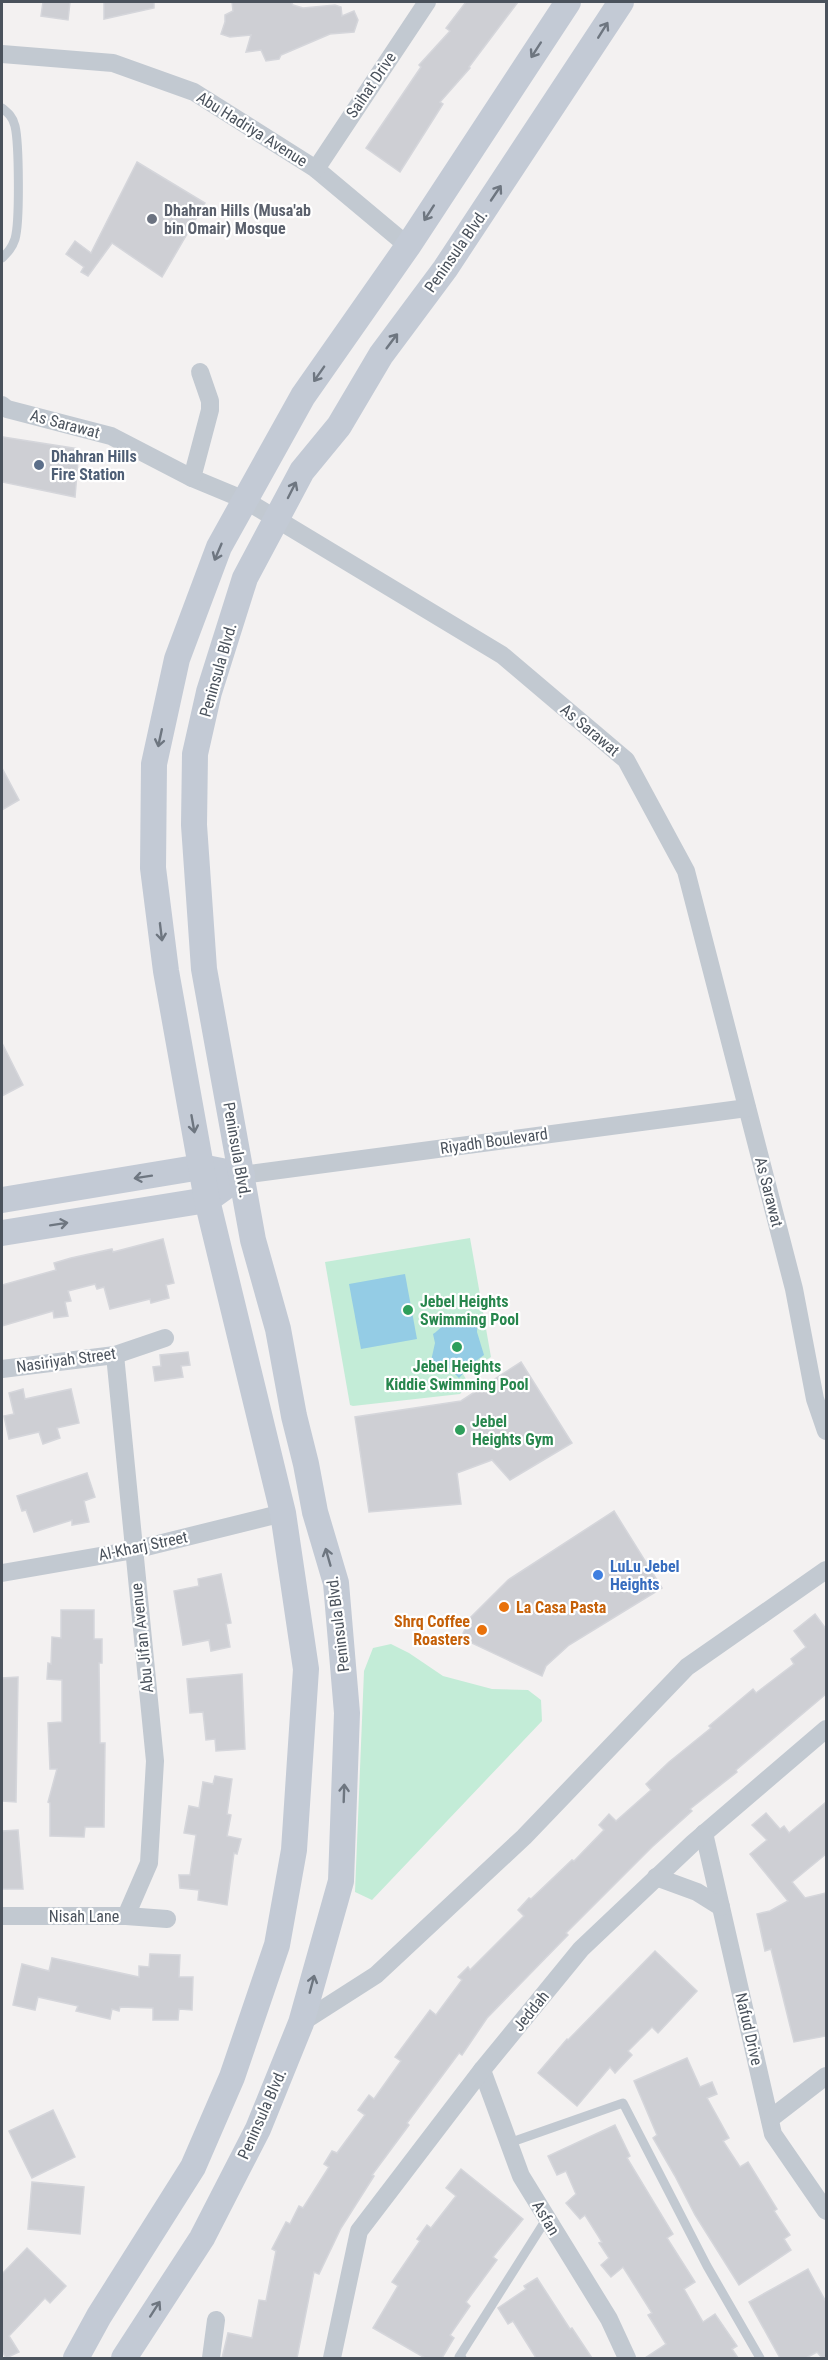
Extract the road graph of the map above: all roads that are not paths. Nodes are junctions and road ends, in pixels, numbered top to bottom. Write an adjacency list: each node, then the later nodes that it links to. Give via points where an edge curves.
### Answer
1 (427, 2): 6 (street, Saihat Drive)
2 (568, 2): 7 (main road, one-way to 7)
3 (621, 2): 13 (main road, Peninsula Blvd., one-way to 3, via 302,471 339,426 381,355 445,269)
4 (2, 54): 6 (street, Abu Hadriya Avenue, via 113,63 194,92)
5 (2, 108): 8 (lane, via 10,114 15,127 18,195 15,238)
6 (316, 169): 7 (street, Abu Hadriya Avenue)
7 (408, 246): 12 (main road, one-way to 12, via 303,396)
8 (2, 258)
9 (200, 372): 11 (street, via 210,410)
10 (2, 405): 11 (street, As Sarawat, via 111,435)
11 (192, 478): 12 (street, As Sarawat)
12 (245, 500): 13 (street, As Sarawat); 15 (main road, one-way to 15, via 219,547 177,659 154,764 153,868 166,971)
13 (277, 519): 14 (street, As Sarawat, via 502,655 626,760 686,871); 16 (main road, Peninsula Blvd., via 246,578 209,692 195,754 194,825 204,969)
14 (747, 1108): 16 (street, Riyadh Boulevard); 23 (street, As Sarawat, via 794,1289 815,1399)
15 (201, 1167): 16 (main road, Riyadh Boulevard); 17 (main road, Riyadh Boulevard, one-way to 17); 18 (main road)
16 (242, 1175): 18 (main road, Riyadh Boulevard); 35 (main road, Peninsula Blvd., one-way to 16, via 341,1881 347,1713 336,1583 315,1512 278,1329 253,1240)
17 (2, 1200)
18 (207, 1200): 19 (main road, Riyadh Boulevard, one-way to 18); 24 (main road)
19 (2, 1233)
20 (165, 1338): 21 (street, Nasiriyah Street)
21 (115, 1355): 22 (street, Nasiriyah Street); 25 (street, Abu Jifan Avenue)
22 (2, 1369)
23 (826, 1431)
24 (283, 1513): 25 (street, Al-Kharj Street); 43 (main road, via 306,1669 294,1851 277,1945 232,2077 192,2167)
25 (134, 1550): 27 (street, Al-Kharj Street); 33 (street, Abu Jifan Avenue, via 155,1761 149,1863)
26 (826, 1570): 35 (street, via 687,1667 524,1837 376,1975)
27 (2, 1573)
28 (826, 1729): 29 (street, Jeddah)
29 (704, 1833): 30 (street, Jeddah); 31 (street, Nafud Drive)
30 (656, 1877): 31 (street, via 697,1892); 36 (street, Jeddah, via 581,1949)
31 (721, 1906): 38 (street, Nafud Drive)
32 (2, 1916): 33 (street, Nisah Lane)
33 (126, 1916): 34 (street, Nisah Lane)
34 (166, 1919)
35 (301, 2023): 44 (main road, Peninsula Blvd., one-way to 35, via 202,2238 258,2129)
36 (482, 2070): 39 (street, Asfan); 46 (street, Jeddah, via 359,2231)
37 (826, 2076): 38 (street)
38 (770, 2119): 40 (street, Nafud Drive, via 773,2134)
39 (509, 2143): 41 (street, Asfan, via 521,2176); 49 (lane, via 623,2103 707,2266)
40 (826, 2211)
41 (547, 2218): 47 (lane, via 459,2357); 48 (street, Asfan, via 609,2319)
42 (216, 2320): 45 (street)
43 (76, 2358)
44 (124, 2358)
45 (211, 2358)
46 (332, 2358)
47 (462, 2358)
48 (627, 2358)
49 (760, 2358)

